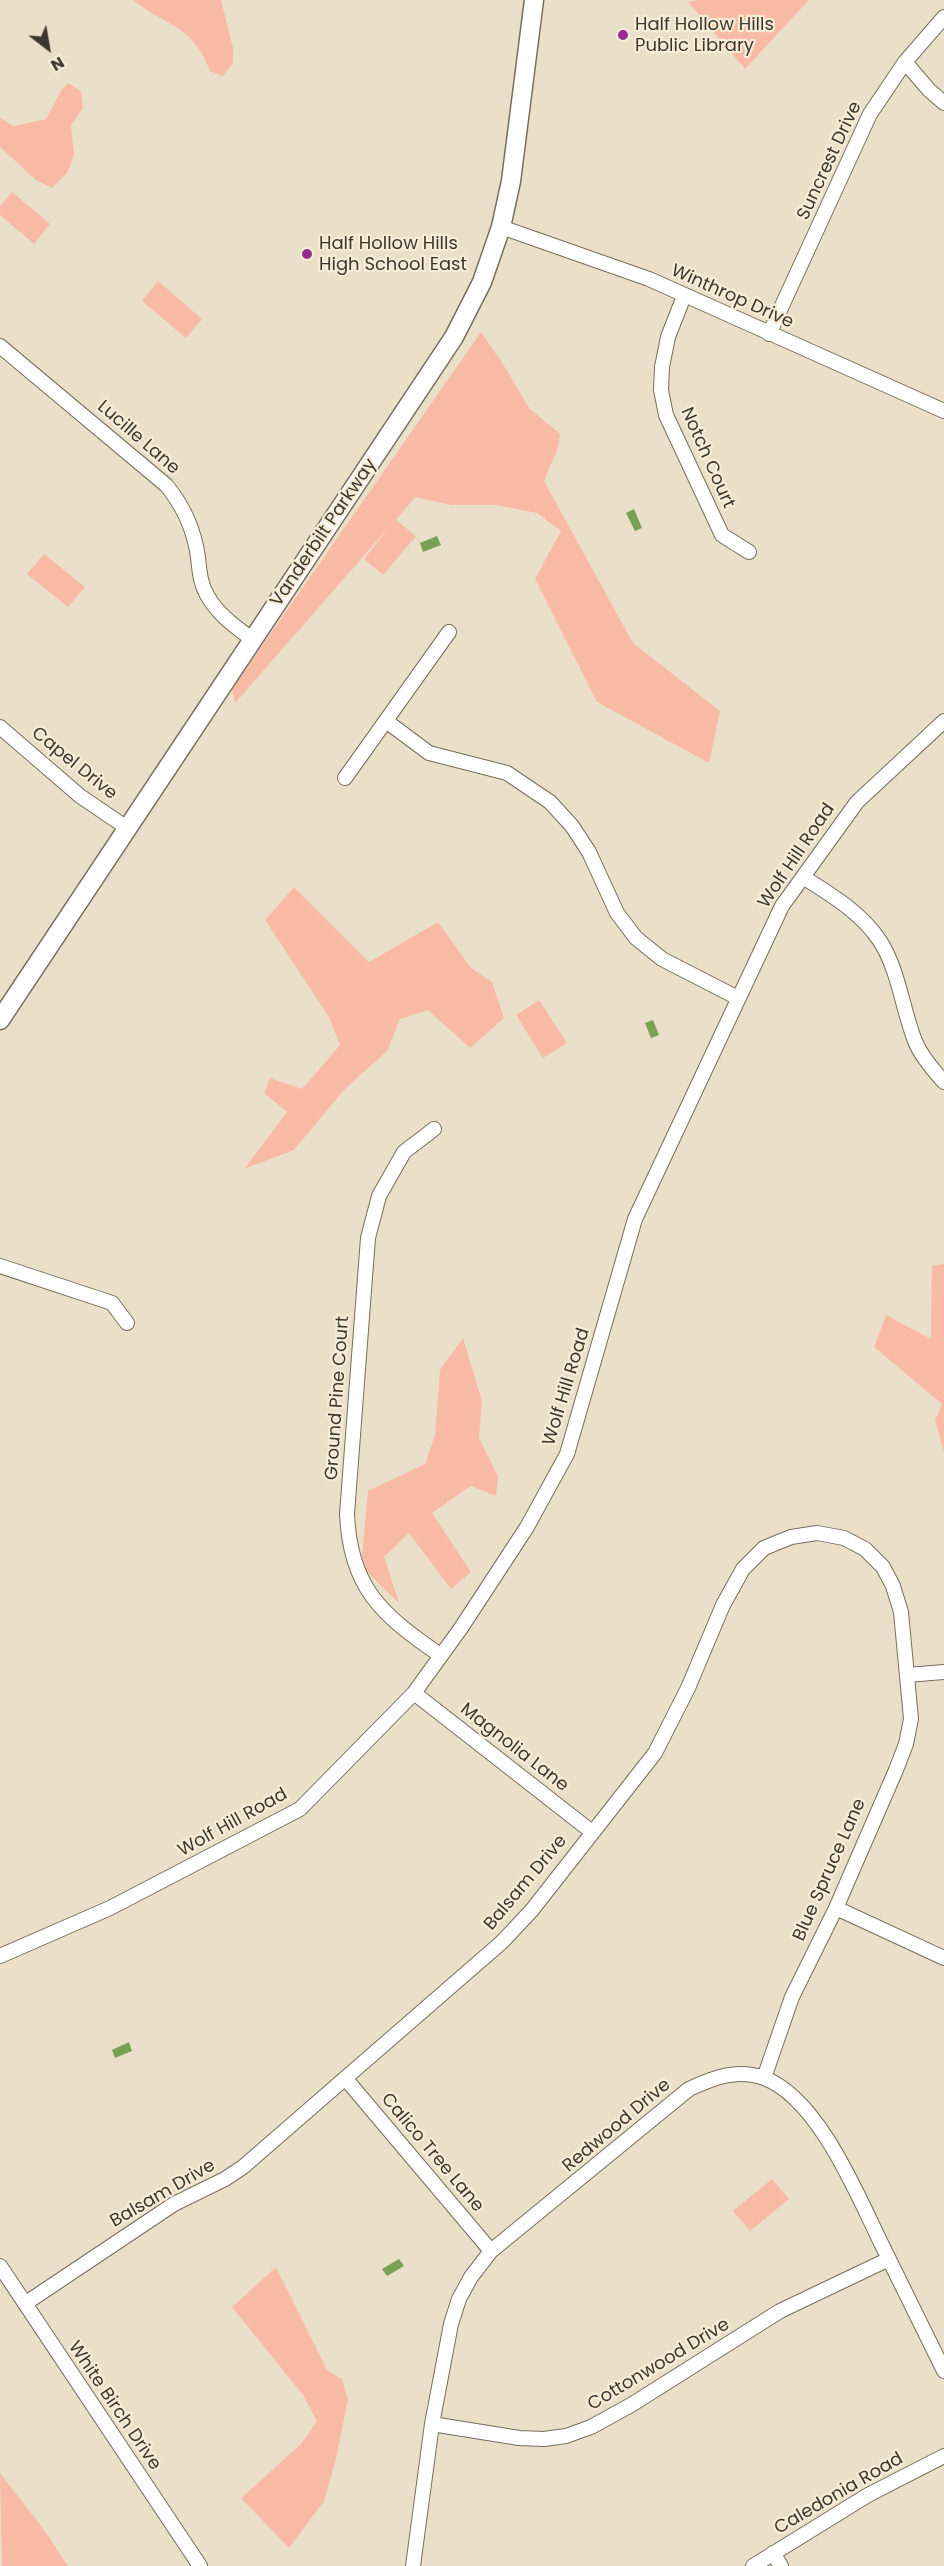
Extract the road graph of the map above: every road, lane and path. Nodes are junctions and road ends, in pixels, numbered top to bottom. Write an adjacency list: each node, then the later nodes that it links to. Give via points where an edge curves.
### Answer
1 (534, 0): 5 (main road, Vanderbilt Parkway, via 511,181)
2 (944, 17): 3 (street, Suncrest Drive)
3 (905, 62): 4 (street); 7 (street, Suncrest Drive, via 870,114)
4 (944, 103)
5 (501, 227): 6 (street, Winthrop Drive, via 649,279); 12 (main road, Vanderbilt Parkway, via 482,282 454,337)
6 (684, 296): 7 (street, Winthrop Drive); 10 (street, Notch Court, via 668,337 662,367 666,415 722,535)
7 (770, 334): 9 (street, Winthrop Drive)
8 (0, 346): 12 (street, Lucille Lane, via 166,485 180,502 190,524 207,594 223,616)
9 (944, 411)
10 (749, 552)
11 (449, 632): 13 (street)
12 (253, 640): 17 (main road, Vanderbilt Parkway)
13 (386, 721): 16 (street); 19 (street, via 429,753 507,773 550,802 589,852 617,913 636,938 681,969)
14 (944, 722): 18 (street, Wolf Hill Road, via 857,802)
15 (0, 727): 17 (street, Capel Drive, via 80,796)
16 (345, 778)
17 (127, 828): 20 (main road, Vanderbilt Parkway)
18 (802, 877): 19 (street, Wolf Hill Road, via 782,906); 21 (street, via 838,898 880,941 916,1042)
19 (738, 998): 25 (street, Wolf Hill Road, via 635,1219 567,1454 527,1527)
20 (0, 1020)
21 (944, 1082)
22 (434, 1129): 25 (street, Ground Pine Court, via 404,1152 379,1196 368,1238 347,1514 348,1543 370,1596 403,1628)
23 (0, 1266): 24 (street, via 112,1304)
24 (127, 1323)
25 (440, 1655): 28 (street, Wolf Hill Road)
26 (944, 1672): 27 (street)
27 (907, 1675): 29 (street, Balsam Drive, via 901,1612 893,1586 883,1567 865,1549 844,1538 818,1533 791,1537 764,1548 743,1569 723,1605 655,1753); 30 (street, Blue Spruce Lane, via 911,1719 906,1744)
28 (414, 1693): 29 (street, Magnolia Lane); 31 (street, Wolf Hill Road, via 300,1809 110,1908)
29 (592, 1832): 33 (street, Balsam Drive, via 502,1942)
30 (836, 1908): 32 (street); 34 (street, Blue Spruce Lane, via 792,1997)
31 (0, 1956)
32 (944, 1959)
33 (345, 2078): 35 (street, Calico Tree Lane); 38 (street, Balsam Drive, via 243,2167 174,2204)
34 (764, 2078): 35 (street, Redwood Drive, via 741,2074 717,2076 689,2089); 36 (street, Redwood Drive, via 806,2110 824,2134)
35 (491, 2251): 40 (street, Redwood Drive, via 459,2299)
36 (889, 2259): 39 (street, Redwood Drive); 40 (street, Cottonwood Drive, via 780,2312 591,2427 544,2439)
37 (0, 2265): 38 (street, White Birch Drive)
38 (26, 2303): 43 (street, White Birch Drive)
39 (944, 2370)
40 (432, 2424): 44 (street, Redwood Drive)
41 (944, 2456): 42 (street, Caledonia Road, via 868,2495)
42 (773, 2553): 45 (street, Caledonia Road); 46 (street)
43 (200, 2566)
44 (413, 2566)
45 (753, 2566)
46 (781, 2566)

